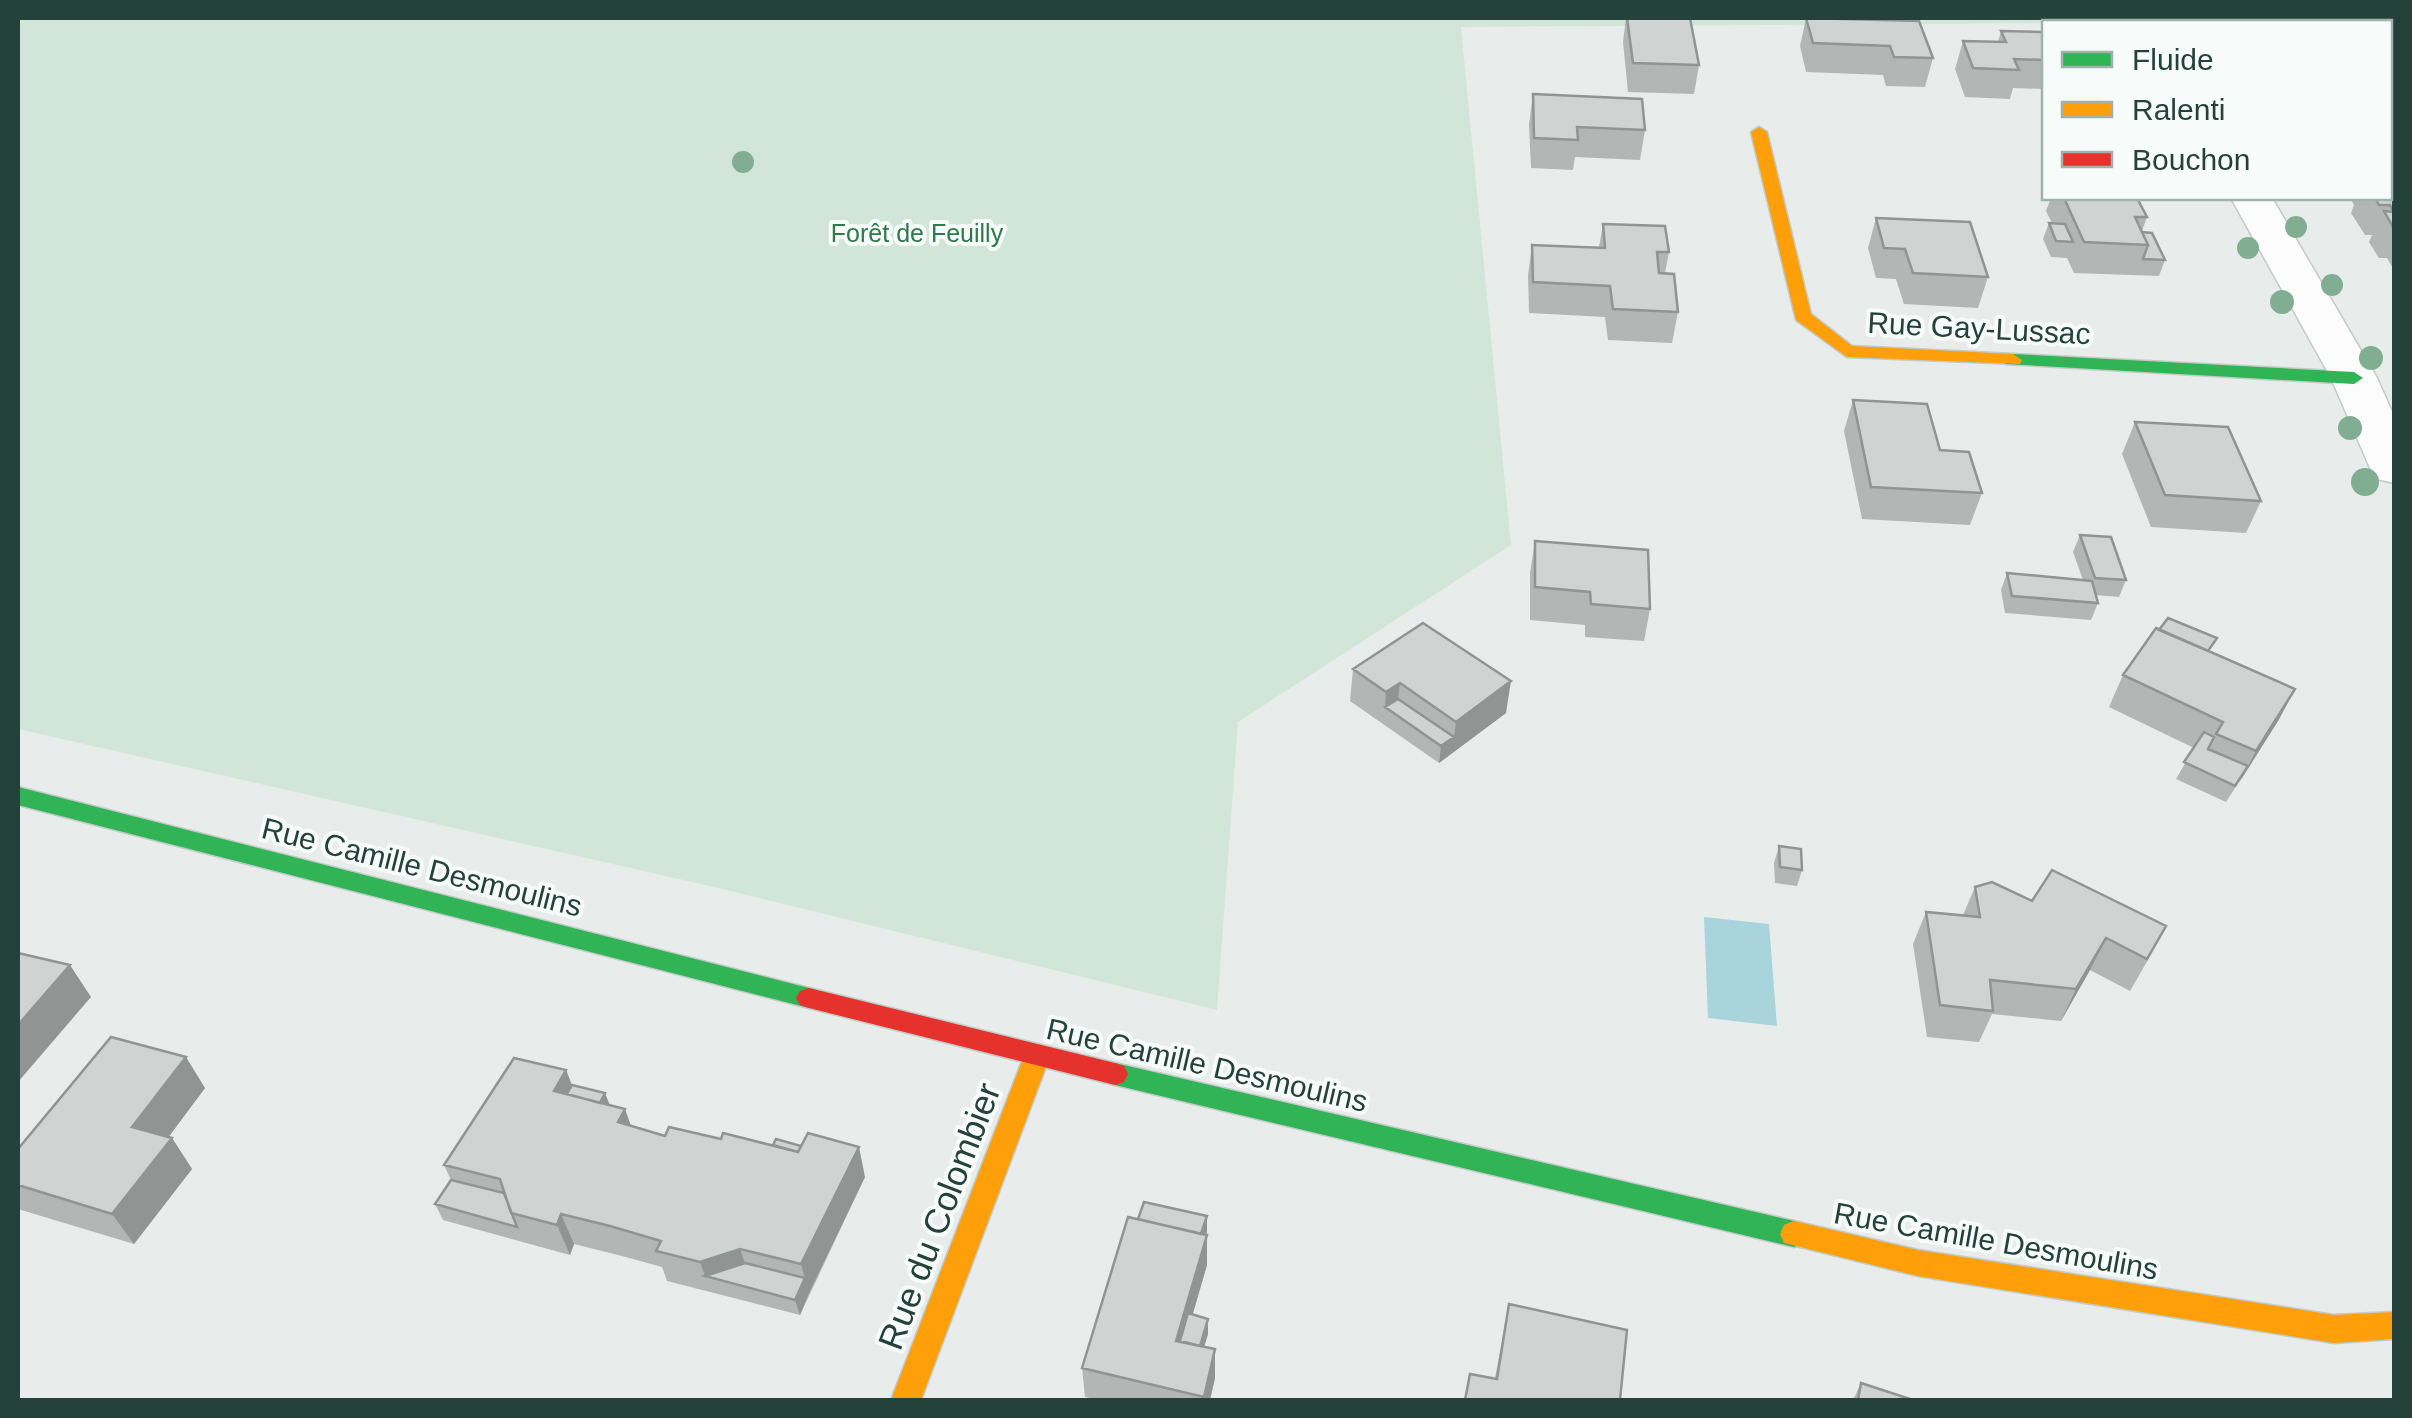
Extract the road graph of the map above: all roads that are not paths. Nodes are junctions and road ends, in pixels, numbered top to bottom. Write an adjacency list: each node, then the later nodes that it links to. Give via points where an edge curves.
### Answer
1 (1759, 132): 3 (street, Rue Gay-Lussac, via 1802,316 1847,351)
2 (2253, 200): 3 (street)
3 (2354, 378): 4 (street)
4 (2394, 468)
5 (18, 796): 6 (street, Rue Camille Desmoulins)
6 (1037, 1056): 7 (street, Rue Camille Desmoulins, via 1918,1262 2334,1329); 8 (street, Rue du Colombier)
7 (2394, 1326)
8 (906, 1400)

